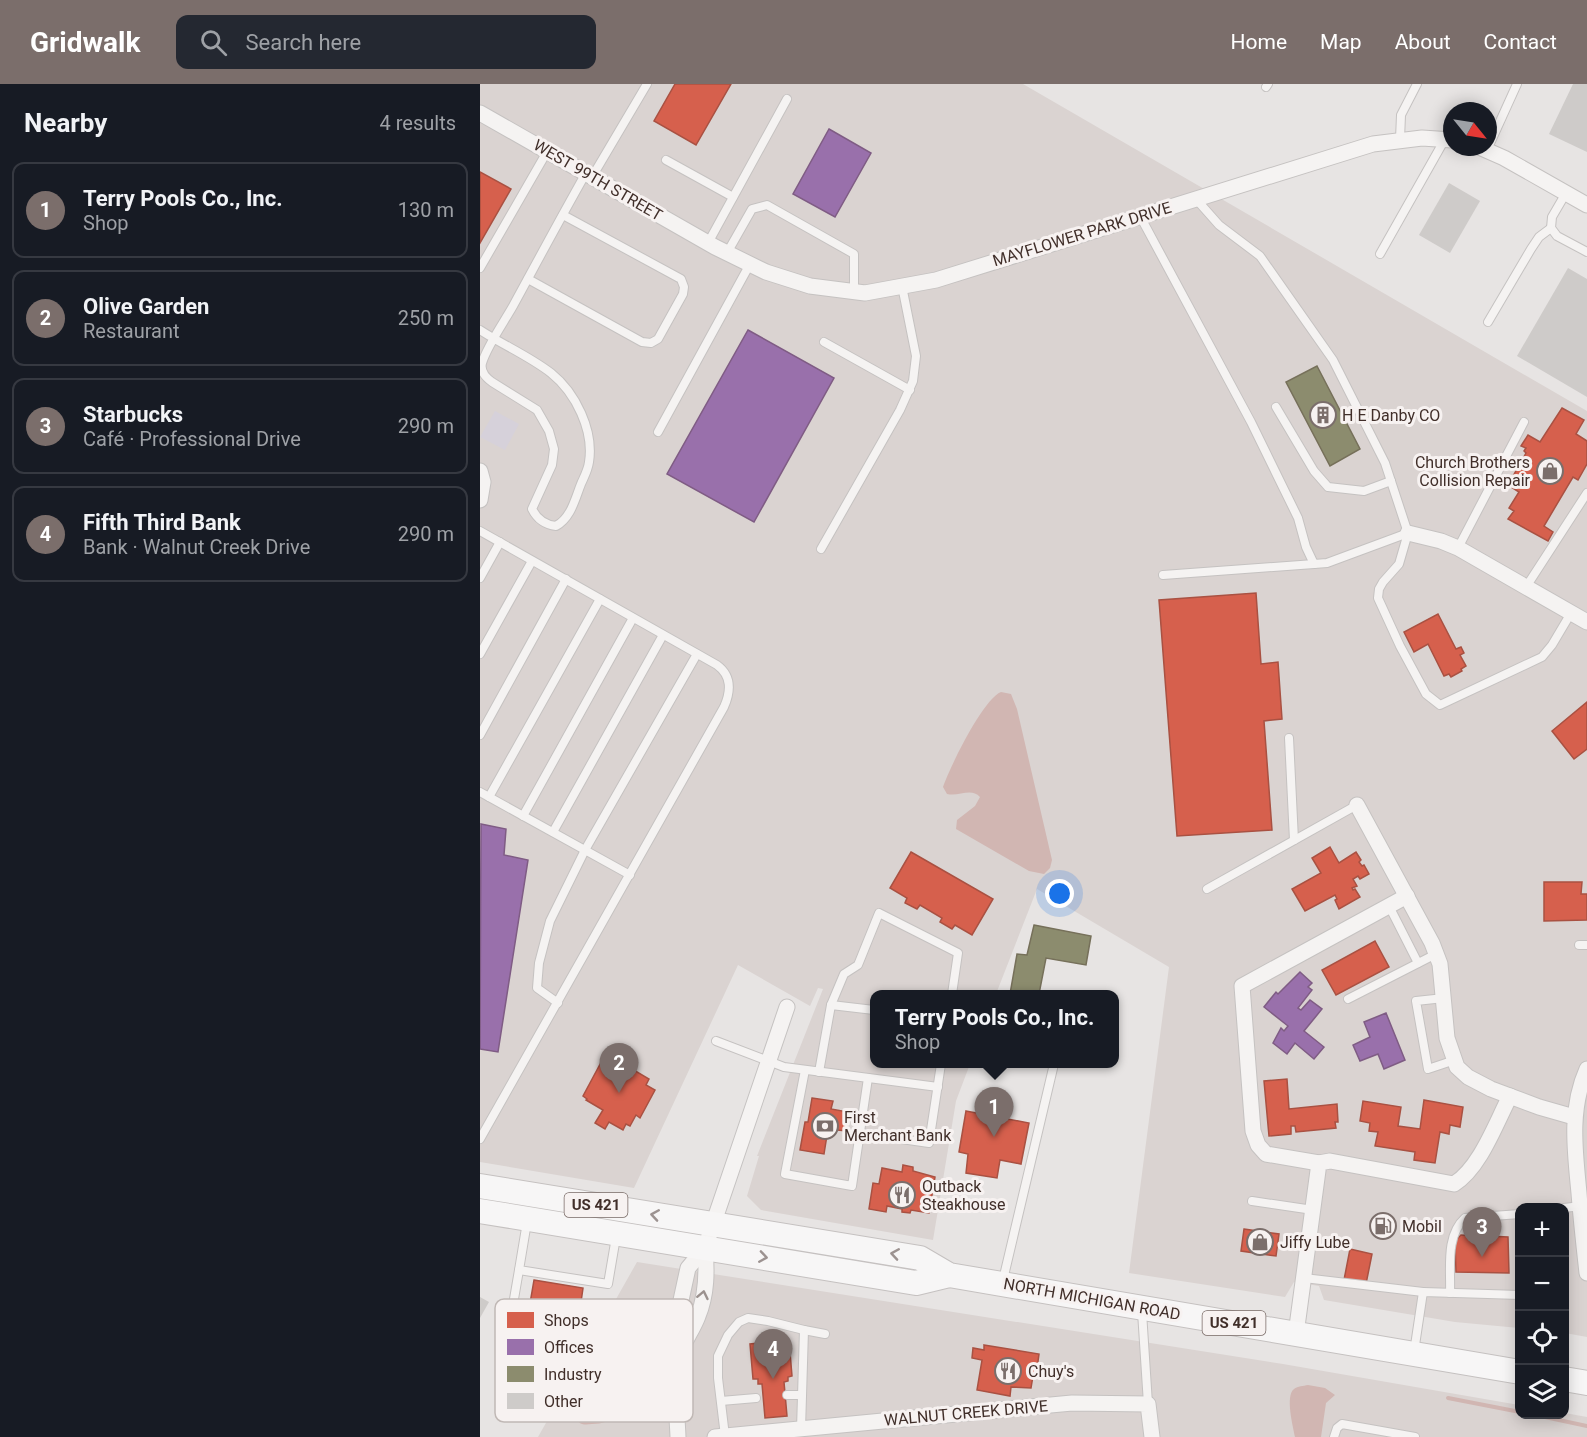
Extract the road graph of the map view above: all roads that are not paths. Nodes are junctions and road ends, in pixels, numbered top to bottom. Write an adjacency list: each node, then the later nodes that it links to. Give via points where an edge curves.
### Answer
1 (647, 84): 13 (lane)
2 (1417, 84): 7 (lane, via 1401,116)
3 (1517, 84): 6 (lane)
4 (787, 99): 15 (lane)
5 (480, 113): 10 (street, WEST 99TH STREET)
6 (1497, 122)
7 (1400, 140): 8 (street, MAYFLOWER PARK DRIVE); 16 (street, MAYFLOWER PARK DRIVE, via 1372,144)
8 (1443, 140)
9 (1443, 148): 23 (lane)
10 (548, 150): 13 (street, WEST 99TH STREET); 25 (lane)
11 (1497, 156): 14 (street)
12 (666, 160): 15 (lane)
13 (589, 175): 18 (lane); 21 (street, WEST 99TH STREET)
14 (1566, 193): 17 (street); 20 (lane, via 1552,217)
15 (733, 197): 21 (lane)
16 (1196, 199): 19 (street, MAYFLOWER PARK DRIVE); 38 (lane, via 1219,225 1260,256 1333,360)
17 (1587, 206)
18 (563, 215): 26 (lane); 26 (lane, via 681,279 684,294 658,339 651,343 642,342)
19 (1140, 216): 27 (street, MAYFLOWER PARK DRIVE, via 936,280); 47 (lane, via 1254,428 1298,518)
20 (1551, 228): 22 (lane, via 1557,236); 29 (lane, via 1539,237)
21 (717, 248): 24 (street, MAYFLOWER PARK DRIVE); 28 (lane, via 752,209 767,205 854,254)
22 (1587, 252)
23 (1380, 254)
24 (750, 264): 28 (street, MAYFLOWER PARK DRIVE, via 810,286); 36 (lane)
25 (480, 268)
26 (528, 279): 31 (lane)
27 (902, 286): 28 (street, MAYFLOWER PARK DRIVE); 33 (lane, via 916,356)
28 (854, 292)
29 (1488, 322)
30 (480, 330): 31 (lane)
31 (495, 339): 31 (lane, via 483,362 485,376 537,410 549,431 554,449 552,465 532,509 549,526 556,526 567,518 589,465 587,430 571,395 551,373)
32 (824, 342): 33 (lane)
33 (910, 390): 45 (lane)
34 (1276, 407): 38 (lane, via 1314,471 1328,487 1364,490)
35 (1524, 422): 44 (lane)
36 (658, 432)
37 (480, 471): 40 (street)
38 (1391, 481): 42 (lane)
39 (1587, 492): 51 (lane)
40 (480, 500)
41 (480, 531): 43 (lane)
42 (1408, 533): 44 (street); 47 (lane, via 1327,563); 53 (lane, via 1404,554 1383,582 1378,598 1426,694 1440,705 1542,657)
43 (500, 542): 46 (lane); 49 (lane)
44 (1458, 548): 51 (street)
45 (821, 549)
46 (532, 561): 50 (lane); 57 (lane)
47 (1314, 564): 48 (lane)
48 (1163, 575)
49 (480, 578)
50 (566, 579): 52 (lane); 59 (lane)
51 (1526, 587): 53 (street)
52 (600, 599): 54 (lane); 62 (lane)
53 (1571, 613): 55 (street)
54 (633, 618): 56 (lane); 64 (lane)
55 (1587, 622)
56 (663, 635): 58 (lane); 65 (lane)
57 (480, 654)
58 (697, 654): 67 (lane); 68 (lane, via 725,672 728,700)
59 (480, 735)
60 (1289, 738): 66 (lane)
61 (480, 792): 62 (lane)
62 (489, 797): 64 (lane)
63 (1357, 805): 66 (lane); 70 (street)
64 (523, 816): 65 (lane)
65 (553, 832): 67 (lane)
66 (1294, 840): 69 (lane)
67 (585, 850): 68 (lane); 77 (lane, via 550,921 539,963 537,988)
68 (630, 875): 77 (lane)
69 (1207, 889)
70 (1407, 896): 71 (street); 72 (street)
71 (1389, 906): 73 (lane); 95 (street, via 1242,986 1253,1131 1258,1145 1266,1154)
72 (1436, 954): 73 (lane); 75 (street)
73 (1418, 963): 76 (lane)
74 (953, 990): 78 (lane, via 958,953 879,913 858,965 844,974)
75 (1444, 998): 82 (street, via 1447,1038); 82 (lane, via 1416,1001 1428,1069)
76 (1348, 999)
77 (558, 1003): 94 (lane)
78 (831, 1005): 80 (lane); 88 (lane)
79 (787, 1007): 83 (street)
80 (870, 1010)
81 (716, 1041): 83 (lane)
82 (1455, 1060): 91 (street, via 1468,1077)
83 (768, 1062): 87 (lane); 104 (street)
84 (940, 1068): 90 (lane)
85 (1053, 1068): 111 (lane)
86 (1587, 1069): 92 (street)
87 (805, 1070): 88 (lane); 93 (lane, via 785,1174 852,1186)
88 (819, 1072): 89 (lane)
89 (868, 1078): 90 (lane); 93 (lane)
90 (938, 1087): 93 (lane, via 929,1143)
91 (1509, 1096): 92 (street); 95 (street, via 1473,1167 1454,1184 1330,1161)
92 (1574, 1117): 98 (street)
93 (860, 1133)
94 (480, 1139)
95 (1319, 1163): 100 (street)
96 (480, 1186): 104 (main road, NORTH MICHIGAN ROAD / US 421, one-way to 96)
97 (1252, 1201): 100 (lane)
98 (1584, 1207): 99 (lane); 108 (street)
99 (1569, 1208)
100 (1313, 1210): 110 (street)
101 (480, 1211): 103 (main road, NORTH MICHIGAN ROAD / US 421)
102 (1515, 1214): 113 (lane, via 1465,1218 1460,1223 1452,1238)
103 (527, 1218): 105 (main road, NORTH MICHIGAN ROAD / US 421); 107 (lane)
104 (712, 1224): 106 (street); 109 (main road, NORTH MICHIGAN ROAD / US 421, one-way to 104, via 920,1258)
105 (616, 1233): 106 (main road, NORTH MICHIGAN ROAD / US 421); 107 (lane, via 608,1284)
106 (705, 1248): 109 (main road, NORTH MICHIGAN ROAD / US 421, one-way to 109, via 916,1283); 117 (street, via 707,1276)
107 (519, 1270): 115 (lane)
108 (1587, 1273)
109 (949, 1275): 111 (main road, NORTH MICHIGAN ROAD / US 421)
110 (1304, 1278): 112 (lane); 120 (street)
111 (1002, 1284): 116 (main road, NORTH MICHIGAN ROAD / US 421)
112 (1423, 1292): 113 (lane); 121 (lane)
113 (1450, 1293): 114 (lane)
114 (1515, 1295)
115 (514, 1299)
116 (1142, 1308): 120 (main road, NORTH MICHIGAN ROAD / US 421); 129 (lane)
117 (693, 1325)
118 (804, 1330): 119 (lane); 126 (lane); 128 (lane, via 748,1318 739,1322 718,1356)
119 (825, 1334)
120 (1296, 1334): 121 (main road, NORTH MICHIGAN ROAD / US 421)
121 (1414, 1354): 122 (main road, NORTH MICHIGAN ROAD / US 421)
122 (1515, 1371)
123 (1569, 1380): 124 (main road)
124 (1587, 1383)
125 (787, 1395): 126 (lane)
126 (802, 1395): 131 (lane)
127 (756, 1398): 128 (lane)
128 (721, 1401): 132 (lane)
129 (1148, 1404): 131 (street, WALNUT CREEK DRIVE, via 1072,1403); 134 (street)
130 (677, 1422): 133 (street)
131 (801, 1429): 132 (street, WALNUT CREEK DRIVE)
132 (720, 1436)
133 (678, 1437)
134 (1152, 1437)
135 (1334, 1437): 136 (lane, via 1342,1424)
136 (1415, 1437)

